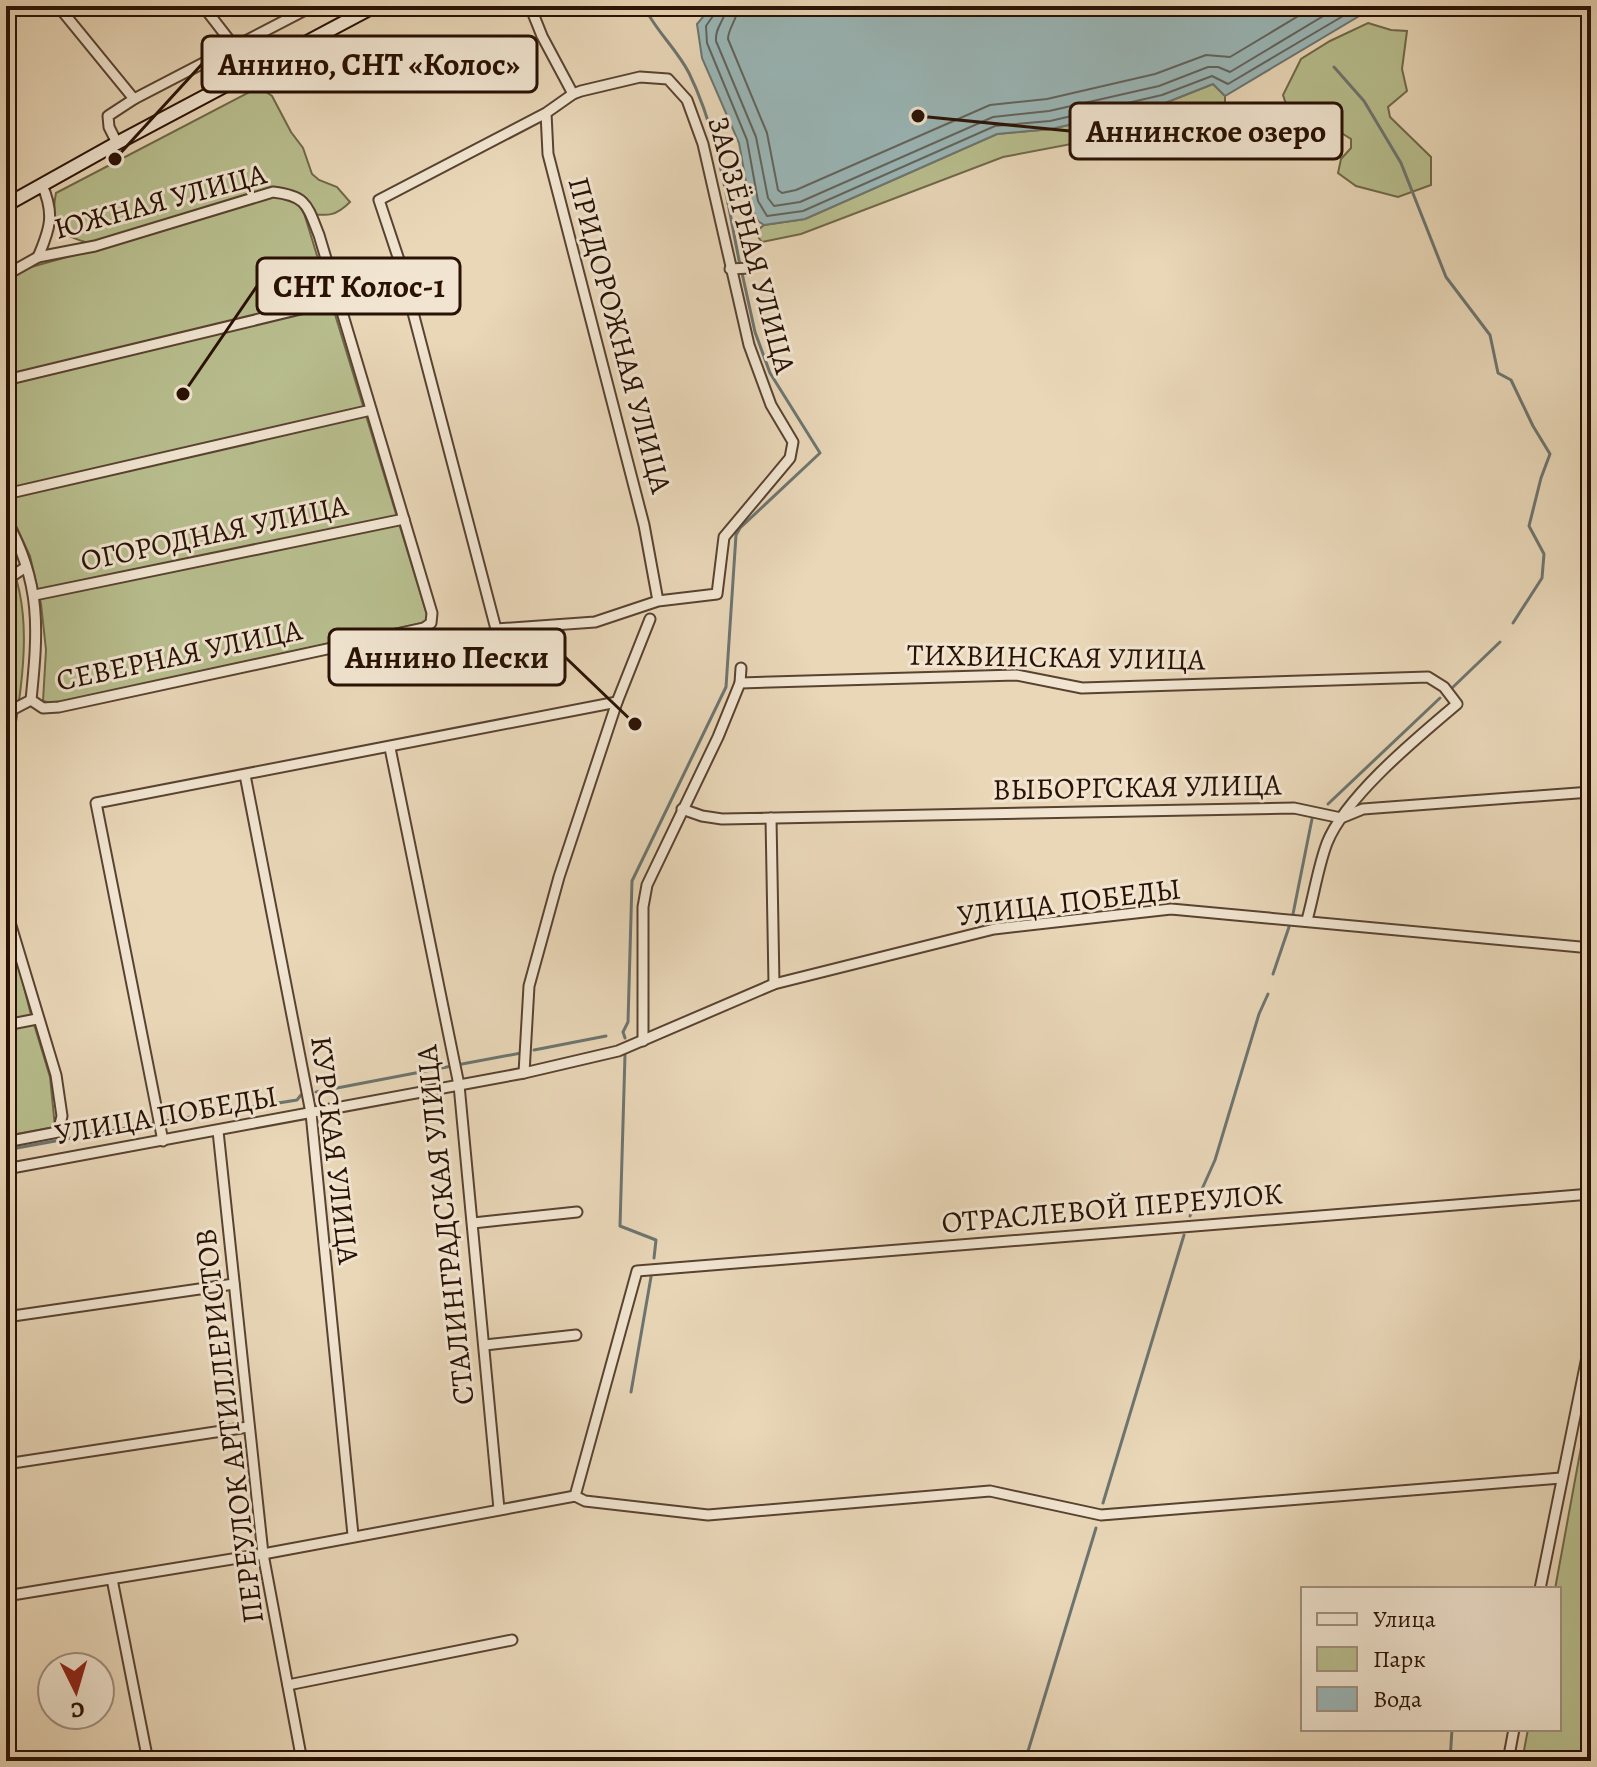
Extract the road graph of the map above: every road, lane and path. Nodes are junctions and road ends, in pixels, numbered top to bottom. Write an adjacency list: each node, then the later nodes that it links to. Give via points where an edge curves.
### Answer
1 (58, 6): 8 (street)
2 (203, 6): 6 (street)
3 (313, 6): 6 (street)
4 (375, 6): 10 (main road)
5 (530, 6): 7 (street)
6 (234, 46): 8 (street)
7 (573, 94): 9 (street); 14 (street, ЗАОЗЁРНАЯ УЛИЦА, via 640,77 668,79 687,100 703,144)
8 (134, 99): 10 (street, via 108,116)
9 (546, 113): 26 (street, ПРИДОРОЖНАЯ УЛИЦА, via 548,154 644,525); 26 (street, via 379,200 496,629 595,622)
10 (117, 143): 11 (main road)
11 (42, 185): 12 (main road); 13 (street, via 49,200 50,227)
12 (7, 201)
13 (38, 257): 16 (street, ЮЖНАЯ УЛИЦА); 17 (street, ЮЖНАЯ УЛИЦА, via 95,246 273,192 294,195 307,207 319,235)
14 (732, 268): 15 (street); 26 (street, ЗАОЗЁРНАЯ УЛИЦА, via 749,345 771,405 793,442 790,458 724,537 717,594)
15 (750, 268)
16 (6, 275)
17 (338, 300): 18 (street); 19 (street)
18 (6, 380)
19 (371, 410): 20 (street); 21 (street)
20 (6, 494)
21 (404, 519): 25 (street, ОГОРОДНАЯ УЛИЦА); 30 (street, СЕВЕРНАЯ УЛИЦА, via 432,613 424,628 59,707 43,708)
22 (6, 520): 23 (street)
23 (26, 567): 24 (street); 25 (street)
24 (6, 580)
25 (35, 595): 30 (street)
26 (658, 601)
27 (650, 619): 31 (street)
28 (741, 668): 29 (street)
29 (740, 683): 36 (street); 38 (street, ТИХВИНСКАЯ УЛИЦА, via 1016,675 1082,688 1428,677 1444,687 1457,704 1401,752)
30 (31, 700): 32 (street)
31 (617, 702): 33 (street); 46 (street, via 529,986)
32 (6, 713)
33 (390, 748): 34 (street); 47 (street, СТАЛИНГРАДСКАЯ УЛИЦА)
34 (245, 775): 48 (street, КУРСКАЯ УЛИЦА); 50 (street, via 96,803)
35 (1591, 792): 38 (street, ВЫБОРГСКАЯ УЛИЦА, via 1363,809)
36 (682, 809): 37 (street, ВЫБОРГСКАЯ УЛИЦА, via 722,819); 45 (street, via 647,885 643,907)
37 (771, 818): 38 (street, ВЫБОРГСКАЯ УЛИЦА, via 1294,808); 42 (street)
38 (1341, 818): 40 (street, via 1327,843)
39 (6, 909): 43 (street)
40 (1307, 920): 41 (street, УЛИЦА ПОБЕДЫ); 42 (street, УЛИЦА ПОБЕДЫ, via 1171,909 994,929)
41 (1591, 948)
42 (774, 984): 45 (street, УЛИЦА ПОБЕДЫ)
43 (37, 1019): 44 (street); 51 (street, via 56,1075 62,1116 58,1132)
44 (6, 1025)
45 (643, 1041): 46 (street, УЛИЦА ПОБЕДЫ)
46 (524, 1073): 47 (street, УЛИЦА ПОБЕДЫ)
47 (459, 1085): 48 (street, УЛИЦА ПОБЕДЫ); 55 (street, СТАЛИНГРАДСКАЯ УЛИЦА)
48 (311, 1113): 49 (street, УЛИЦА ПОБЕДЫ); 66 (street, КУРСКАЯ УЛИЦА)
49 (218, 1131): 50 (street, УЛИЦА ПОБЕДЫ); 56 (street, ПЕРЕУЛОК АРТИЛЛЕРИСТОВ)
50 (163, 1141): 52 (street, УЛИЦА ПОБЕДЫ)
51 (6, 1142)
52 (6, 1169)
53 (1591, 1194): 64 (street, ОТРАСЛЕВОЙ ПЕРЕУЛОК, via 637,1271)
54 (577, 1212): 55 (street)
55 (473, 1223): 60 (street, СТАЛИНГРАДСКАЯ УЛИЦА)
56 (234, 1284): 57 (street); 61 (street, ПЕРЕУЛОК АРТИЛЛЕРИСТОВ)
57 (6, 1317)
58 (576, 1335): 60 (street)
59 (1591, 1337): 63 (street)
60 (485, 1345): 65 (street, СТАЛИНГРАДСКАЯ УЛИЦА)
61 (248, 1427): 62 (street); 67 (street, ПЕРЕУЛОК АРТИЛЛЕРИСТОВ)
62 (6, 1464)
63 (1561, 1478): 64 (street, via 1101,1515 990,1491 708,1515); 69 (street)
64 (575, 1496): 65 (street)
65 (499, 1509): 66 (street)
66 (353, 1535): 67 (street)
67 (263, 1554): 68 (street); 72 (street, ПЕРЕУЛОК АРТИЛЛЕРИСТОВ)
68 (112, 1579): 70 (street); 74 (street)
69 (1540, 1587)
70 (6, 1596)
71 (512, 1640): 72 (street)
72 (288, 1685): 75 (street, ПЕРЕУЛОК АРТИЛЛЕРИСТОВ)
73 (1514, 1731): 76 (street)
74 (148, 1761)
75 (302, 1761)
76 (1508, 1761)

